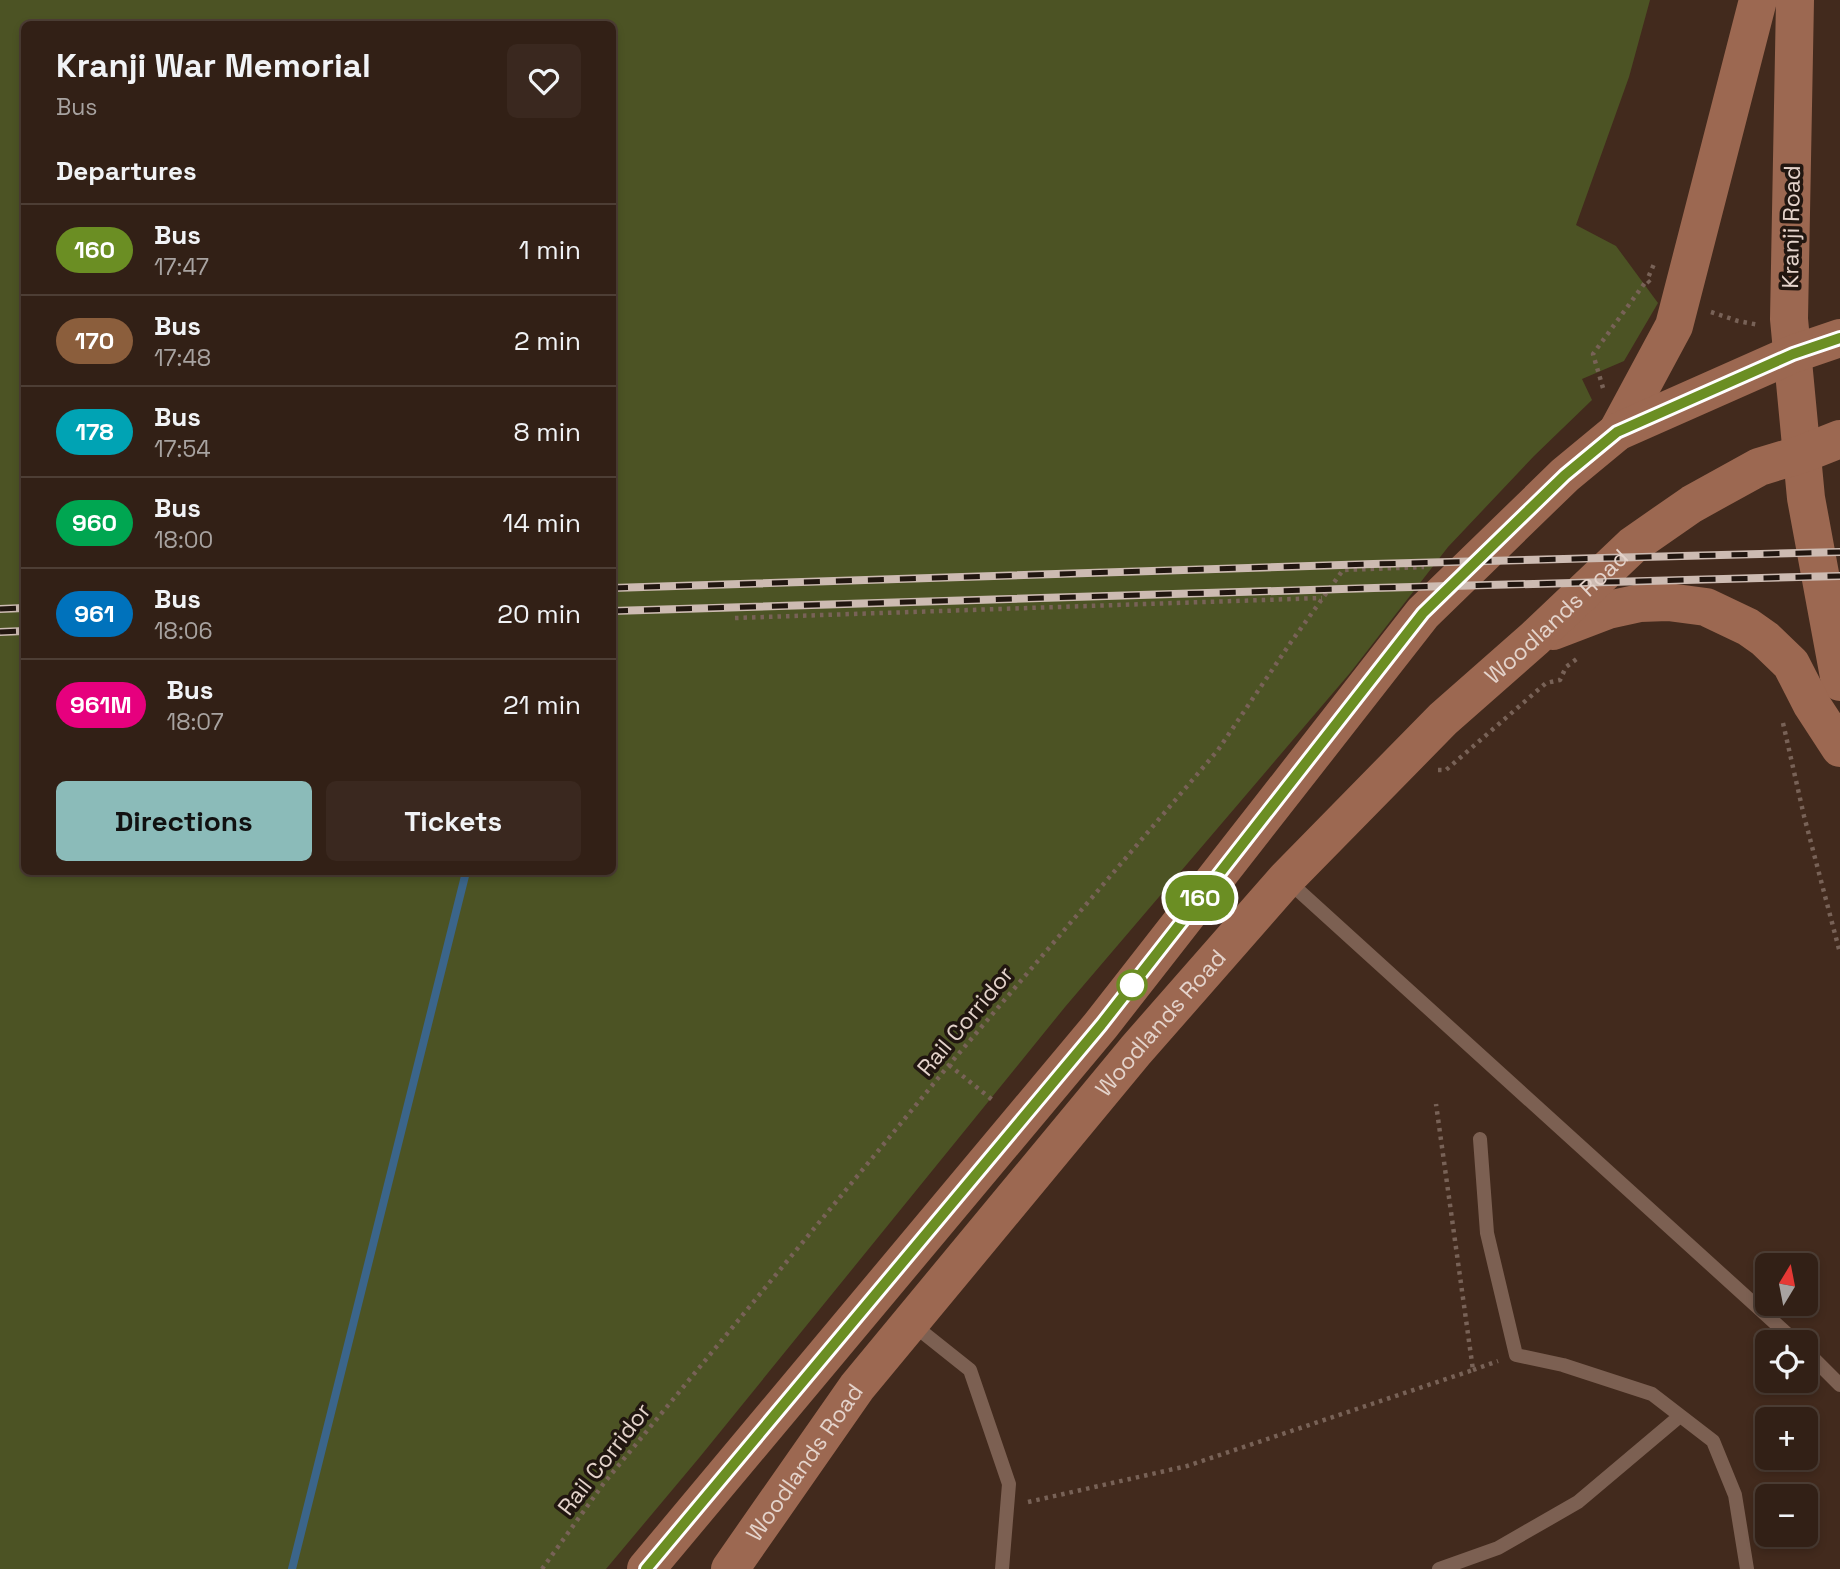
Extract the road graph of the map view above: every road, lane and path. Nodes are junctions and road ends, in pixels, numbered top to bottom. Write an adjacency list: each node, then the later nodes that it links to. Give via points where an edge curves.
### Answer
1 (1758, 0): 7 (main road, via 1674,326)
2 (1795, 0): 5 (main road, Kranji Road, via 1789,319)
3 (1647, 280): 6 (path, via 1593,354)
4 (1840, 338): 5 (main road, Woodlands Road)
5 (1793, 354): 7 (main road, Woodlands Road); 9 (main road, Kranji Road)
6 (1603, 390)
7 (1617, 432): 32 (main road, Woodlands Road, via 1565,475 1423,613 1101,1025)
8 (1840, 439): 9 (main road, Woodlands Road)
9 (1802, 454): 13 (main road, Woodlands Road, via 1759,467 1652,531); 15 (main road, Kranji Road)
10 (1432, 566): 11 (path, Rail Corridor, via 1343,570)
11 (1323, 598): 12 (path); 21 (path, Rail Corridor, via 1218,750)
12 (735, 618)
13 (1535, 638): 17 (main road, via 1640,603 1706,607 1748,627 1791,664); 19 (main road, Woodlands Road, via 1443,719)
14 (1585, 652): 18 (path, via 1566,667 1560,680 1546,683 1446,770)
15 (1840, 682)
16 (1781, 714): 20 (path)
17 (1840, 748)
18 (1436, 770)
19 (1286, 879): 25 (main road, Woodlands Road, via 1136,1050); 26 (lane)
20 (1840, 953)
21 (949, 1065): 22 (path, via 994,1102); 31 (path, Rail Corridor, via 612,1473)
22 (1003, 1092)
23 (1436, 1104): 30 (path, via 1473,1370 1187,1466)
24 (1480, 1139): 29 (lane, via 1487,1233 1516,1355 1563,1365 1652,1395)
25 (910, 1322): 30 (lane, via 970,1370 1009,1484); 33 (main road, Woodlands Road, via 857,1387)
26 (1783, 1330)
27 (1818, 1363): 28 (lane)
28 (1840, 1385)
29 (1680, 1416): 35 (lane, via 1578,1502 1498,1548); 36 (lane, via 1713,1441 1735,1495)
30 (1007, 1506): 34 (lane)
31 (542, 1569)
32 (646, 1569)
33 (730, 1569)
34 (1002, 1569)
35 (1439, 1569)
36 (1747, 1569)

